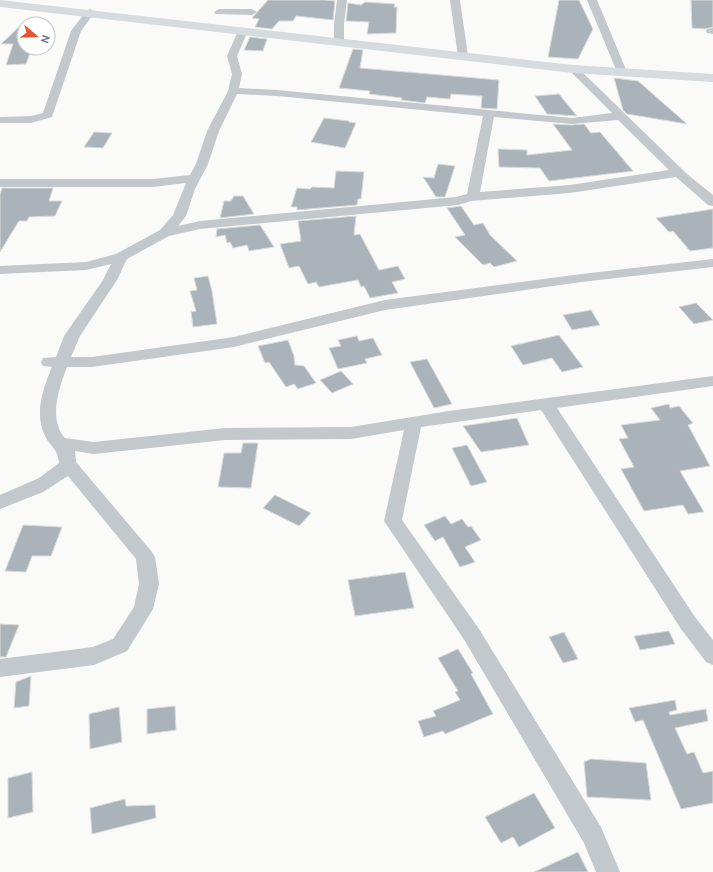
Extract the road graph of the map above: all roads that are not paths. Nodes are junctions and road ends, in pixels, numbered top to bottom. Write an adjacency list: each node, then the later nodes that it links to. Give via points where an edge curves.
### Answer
1 (221, 0): 7 (street)
2 (342, 0): 11 (street)
3 (455, 0): 12 (street)
4 (592, 0): 14 (street)
5 (0, 3): 6 (street)
6 (90, 12): 9 (street); 19 (street, via 76,31 48,114 28,120)
7 (219, 12): 8 (street); 9 (street)
8 (252, 12)
9 (217, 28): 10 (street)
10 (243, 31): 11 (street); 16 (street, via 232,56 237,74)
11 (339, 42): 12 (street)
12 (463, 56): 13 (street)
13 (573, 69): 14 (street); 18 (street)
14 (622, 72): 15 (street)
15 (713, 78)
16 (233, 91): 17 (street); 21 (street)
17 (489, 114): 18 (street, via 572,121); 23 (street)
18 (621, 116): 20 (street)
19 (0, 120)
20 (679, 173): 23 (street, via 570,189); 24 (street)
21 (194, 178): 22 (street, via 153,183); 25 (street, via 179,216)
22 (0, 183)
23 (471, 197): 25 (street, via 458,201 200,225)
24 (713, 202)
25 (165, 233): 26 (street)
26 (121, 257): 28 (street, via 86,266); 29 (street, via 110,280)
27 (713, 263): 29 (street, via 385,305 234,342 92,362)
28 (0, 270)
29 (56, 362): 33 (street, via 48,421 53,435)
30 (713, 381): 31 (street)
31 (546, 404): 32 (street); 36 (street, via 688,623)
32 (414, 423): 33 (street, via 351,433 226,434 94,448); 38 (street, via 393,521 472,635 593,835)
33 (60, 443): 34 (street, via 66,450)
34 (68, 464): 35 (street, via 61,474 31,490); 37 (street, via 145,557 149,584 143,609 120,645 94,656)
35 (0, 502)
36 (713, 656)
37 (0, 668)
38 (608, 872)

